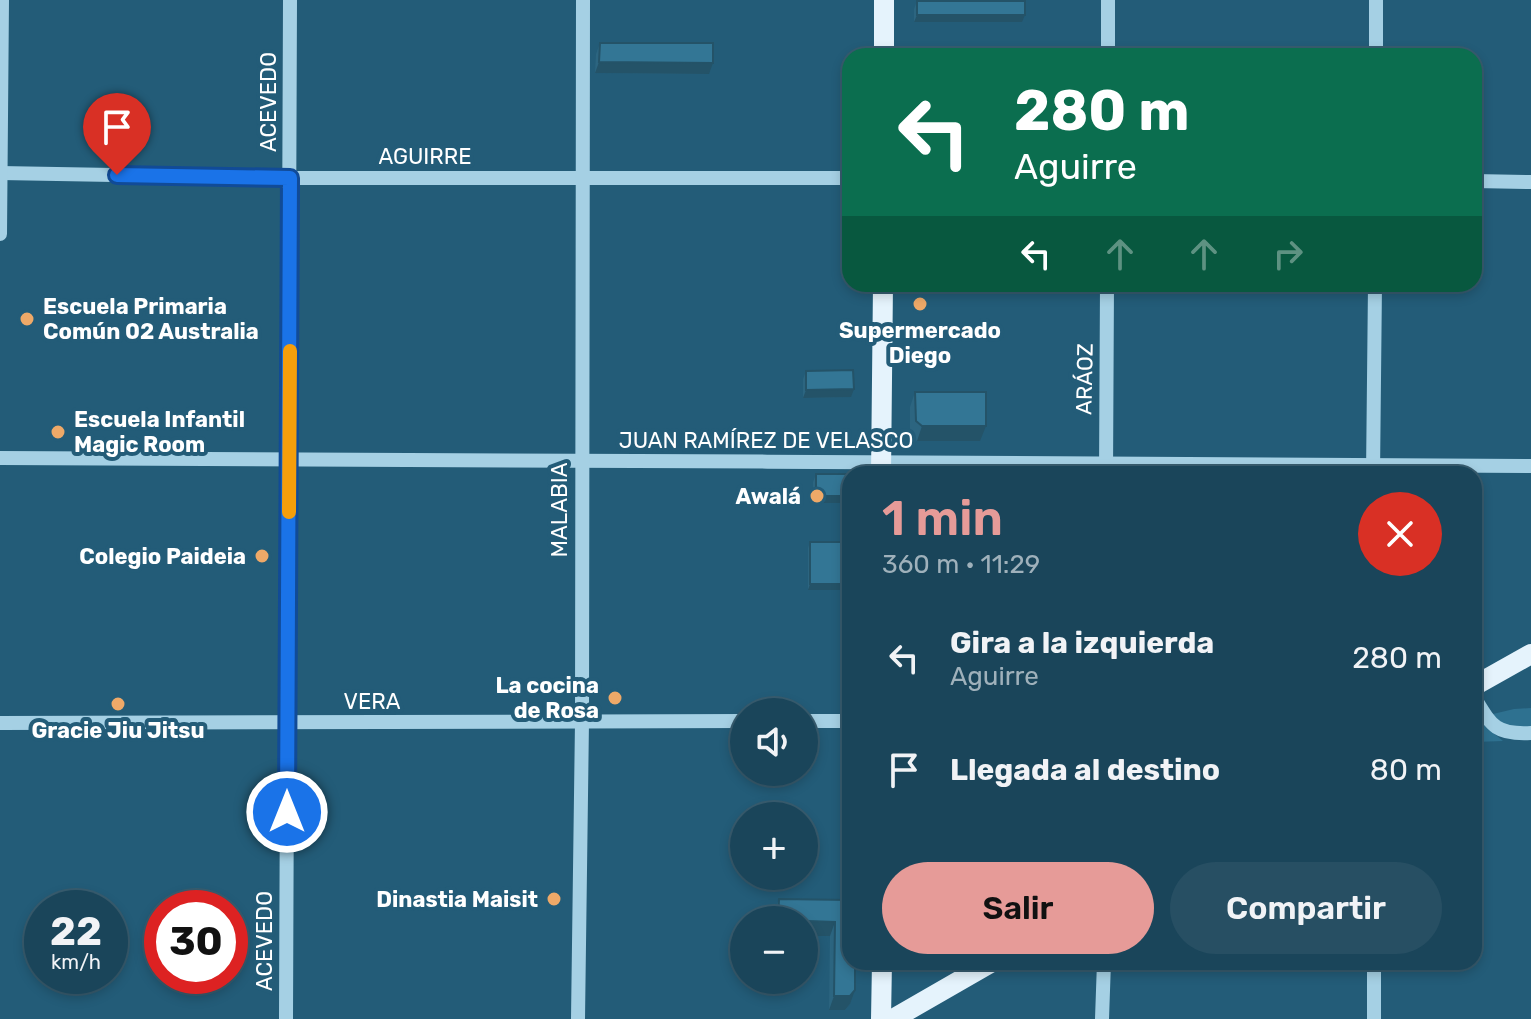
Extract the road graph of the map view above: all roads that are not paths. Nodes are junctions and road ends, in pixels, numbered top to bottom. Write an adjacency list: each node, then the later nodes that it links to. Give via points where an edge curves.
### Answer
1 (2, 0): 10 (street)
2 (290, 0): 11 (street, ACEVEDO)
3 (583, 0): 13 (street, MALABIA)
4 (884, 0): 7 (main road)
5 (1108, 0): 8 (street)
6 (1376, 0): 9 (street)
7 (884, 48)
8 (1108, 48)
9 (1376, 48)
10 (1, 173): 11 (street, AGUIRRE); 16 (street)
11 (290, 178): 13 (street, AGUIRRE); 21 (street, ACEVEDO)
12 (842, 178): 13 (street, AGUIRRE)
13 (581, 179): 22 (street, MALABIA)
14 (1482, 181): 15 (street)
15 (1531, 182)
16 (0, 234)
17 (883, 292): 24 (main road)
18 (1107, 292): 25 (street, ARÁOZ)
19 (1375, 292): 28 (street)
20 (0, 458): 21 (street, JUAN RAMÍREZ DE VELASCO)
21 (290, 459): 22 (street, JUAN RAMÍREZ DE VELASCO); 39 (street, ACEVEDO)
22 (581, 462): 23 (street, JUAN RAMÍREZ DE VELASCO); 34 (street, MALABIA)
23 (842, 466)
24 (881, 466)
25 (1106, 466)
26 (1123, 466): 27 (street, JUAN RAMÍREZ DE VELASCO)
27 (1256, 466)
28 (1373, 466)
29 (1531, 466): 30 (street, JUAN RAMÍREZ DE VELASCO)
30 (1482, 467)
31 (1531, 654): 32 (main road)
32 (1482, 682)
33 (1482, 710): 40 (street, via 1501,731)
34 (582, 721): 35 (street, VERA); 39 (street, VERA); 46 (street, MALABIA)
35 (730, 721)
36 (818, 721): 37 (street)
37 (842, 721)
38 (0, 723): 39 (street, VERA)
39 (287, 723): 45 (street, ACEVEDO)
40 (1531, 733)
41 (882, 970): 47 (main road)
42 (978, 970): 48 (main road)
43 (1104, 970): 49 (street)
44 (1374, 970): 50 (street)
45 (286, 1019)
46 (578, 1019)
47 (881, 1019)
48 (893, 1019)
49 (1102, 1019)
50 (1374, 1019)

